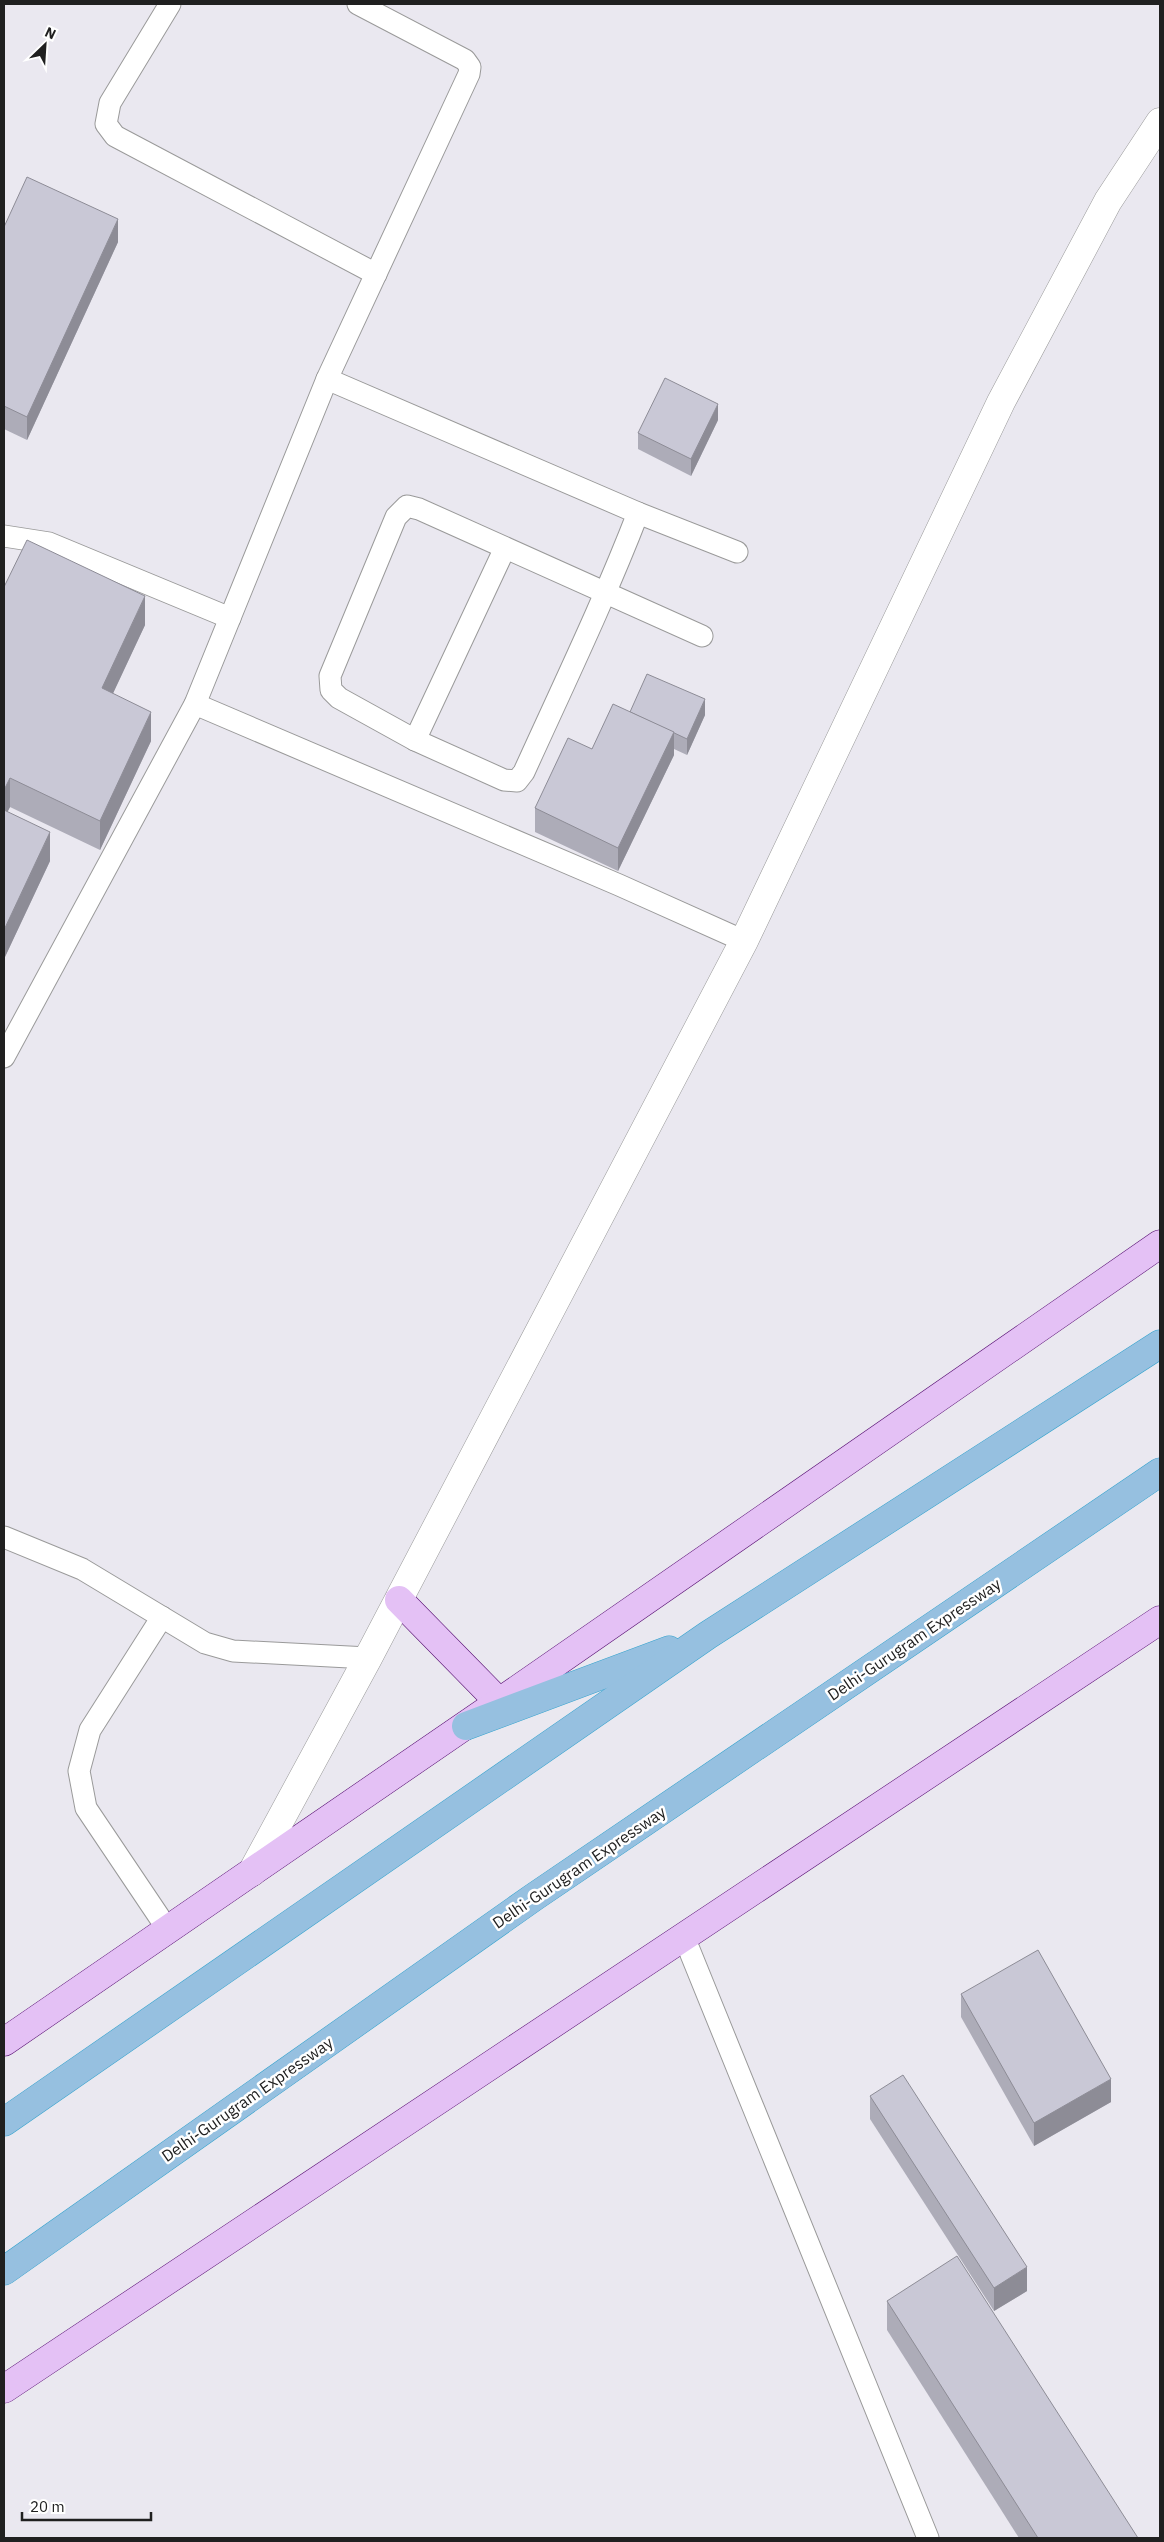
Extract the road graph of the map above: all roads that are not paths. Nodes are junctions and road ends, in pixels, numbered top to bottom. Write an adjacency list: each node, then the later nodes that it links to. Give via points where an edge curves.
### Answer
1 (170, 4): 4 (lane, via 110,103 106,124 115,136)
2 (358, 4): 4 (lane, via 465,60 470,67)
3 (1160, 122): 15 (street, via 1108,201 1001,402)
4 (376, 274): 5 (lane)
5 (327, 379): 6 (lane); 11 (lane)
6 (638, 512): 9 (lane); 10 (lane)
7 (4, 536): 11 (lane, via 49,543)
8 (505, 548): 10 (lane); 14 (lane); 14 (lane, via 419,509 406,506 396,517 330,676 331,690 339,698)
9 (737, 552)
10 (605, 592): 12 (lane); 14 (lane, via 524,772 517,781 504,780)
11 (230, 618): 13 (lane)
12 (702, 636)
13 (195, 704): 15 (lane); 16 (lane)
14 (415, 740)
15 (744, 941): 21 (street)
16 (4, 1057)
17 (1160, 1244): 26 (main road)
18 (1160, 1344): 24 (highway)
19 (1160, 1472): 33 (highway, Delhi-Gurugram Expressway, via 534,1897)
20 (4, 1537): 22 (lane, via 82,1569)
21 (399, 1600): 25 (street); 26 (main road)
22 (162, 1617): 25 (lane, via 205,1643 233,1651); 29 (lane, via 90,1730 79,1771 86,1808)
23 (1160, 1620): 30 (main road)
24 (708, 1635): 27 (highway); 32 (highway)
25 (368, 1658): 28 (street)
26 (499, 1702): 27 (main road)
27 (466, 1726): 28 (main road)
28 (252, 1872): 29 (main road)
29 (168, 1930): 31 (main road)
30 (684, 1937): 34 (main road); 35 (lane)
31 (4, 2042)
32 (4, 2122)
33 (4, 2271)
34 (7, 2391)
35 (928, 2538)

